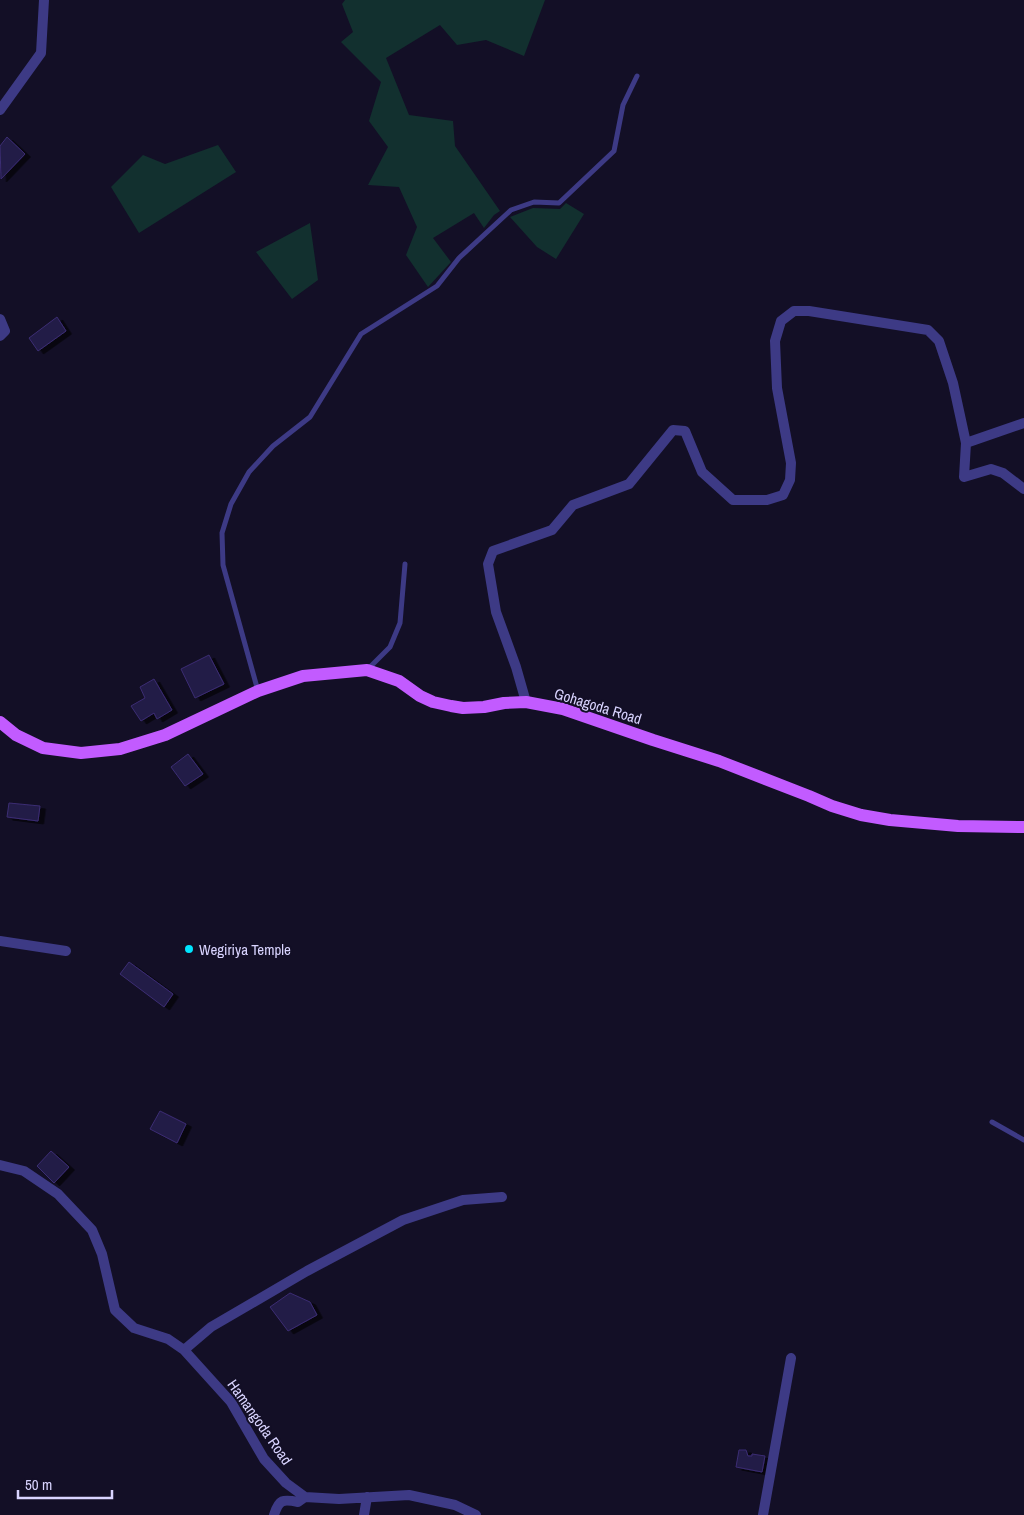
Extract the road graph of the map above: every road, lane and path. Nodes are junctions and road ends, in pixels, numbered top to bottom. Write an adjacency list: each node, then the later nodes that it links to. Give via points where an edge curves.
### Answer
1 (44, 0): 3 (street, via 41,54)
2 (637, 76): 11 (lane, via 623,105 614,150 559,203 534,202 511,210 459,258 437,286 361,334 310,417 273,446 249,472 231,504 222,534 223,566)
3 (0, 110)
4 (0, 319): 5 (street, via 5,331)
5 (0, 336)
6 (1024, 423): 7 (street)
7 (966, 444): 8 (street, via 964,477 991,469 1003,473); 12 (street, via 954,384 939,341 928,330 809,311 794,312 781,321 775,341 777,388 791,463 790,480 783,495 767,500 733,500 702,472 685,431 672,430 629,484 573,504 552,530 493,551 488,564 496,612)
8 (1024, 489)
9 (405, 564): 10 (lane, via 400,623 390,647)
10 (367, 670): 11 (main road, Gohagoda Road, via 303,676); 12 (main road, Gohagoda Road, via 399,681 420,696 451,706 477,708)
11 (258, 691): 13 (main road, Gohagoda Road, via 165,735 120,749 82,753 43,748 16,735)
12 (526, 702): 14 (main road, Gohagoda Road, via 563,709 719,761 861,815 958,826)
13 (0, 722)
14 (1024, 827)
15 (0, 941): 16 (street)
16 (66, 951)
17 (992, 1122): 18 (lane)
18 (1024, 1140)
19 (0, 1164): 21 (street, Hamangoda Road, via 24,1172 58,1194 92,1230 102,1254 115,1310 134,1328 168,1339)
20 (502, 1197): 21 (street, via 464,1200 403,1220 219,1323)
21 (184, 1350): 23 (street, Hamangoda Road, via 231,1402 264,1459 286,1483)
22 (791, 1358): 28 (street)
23 (306, 1497): 24 (street); 25 (street, via 298,1502 280,1502)
24 (367, 1497): 26 (street); 27 (street, via 409,1495 455,1505)
25 (274, 1515)
26 (364, 1515)
27 (476, 1515)
28 (763, 1515)

